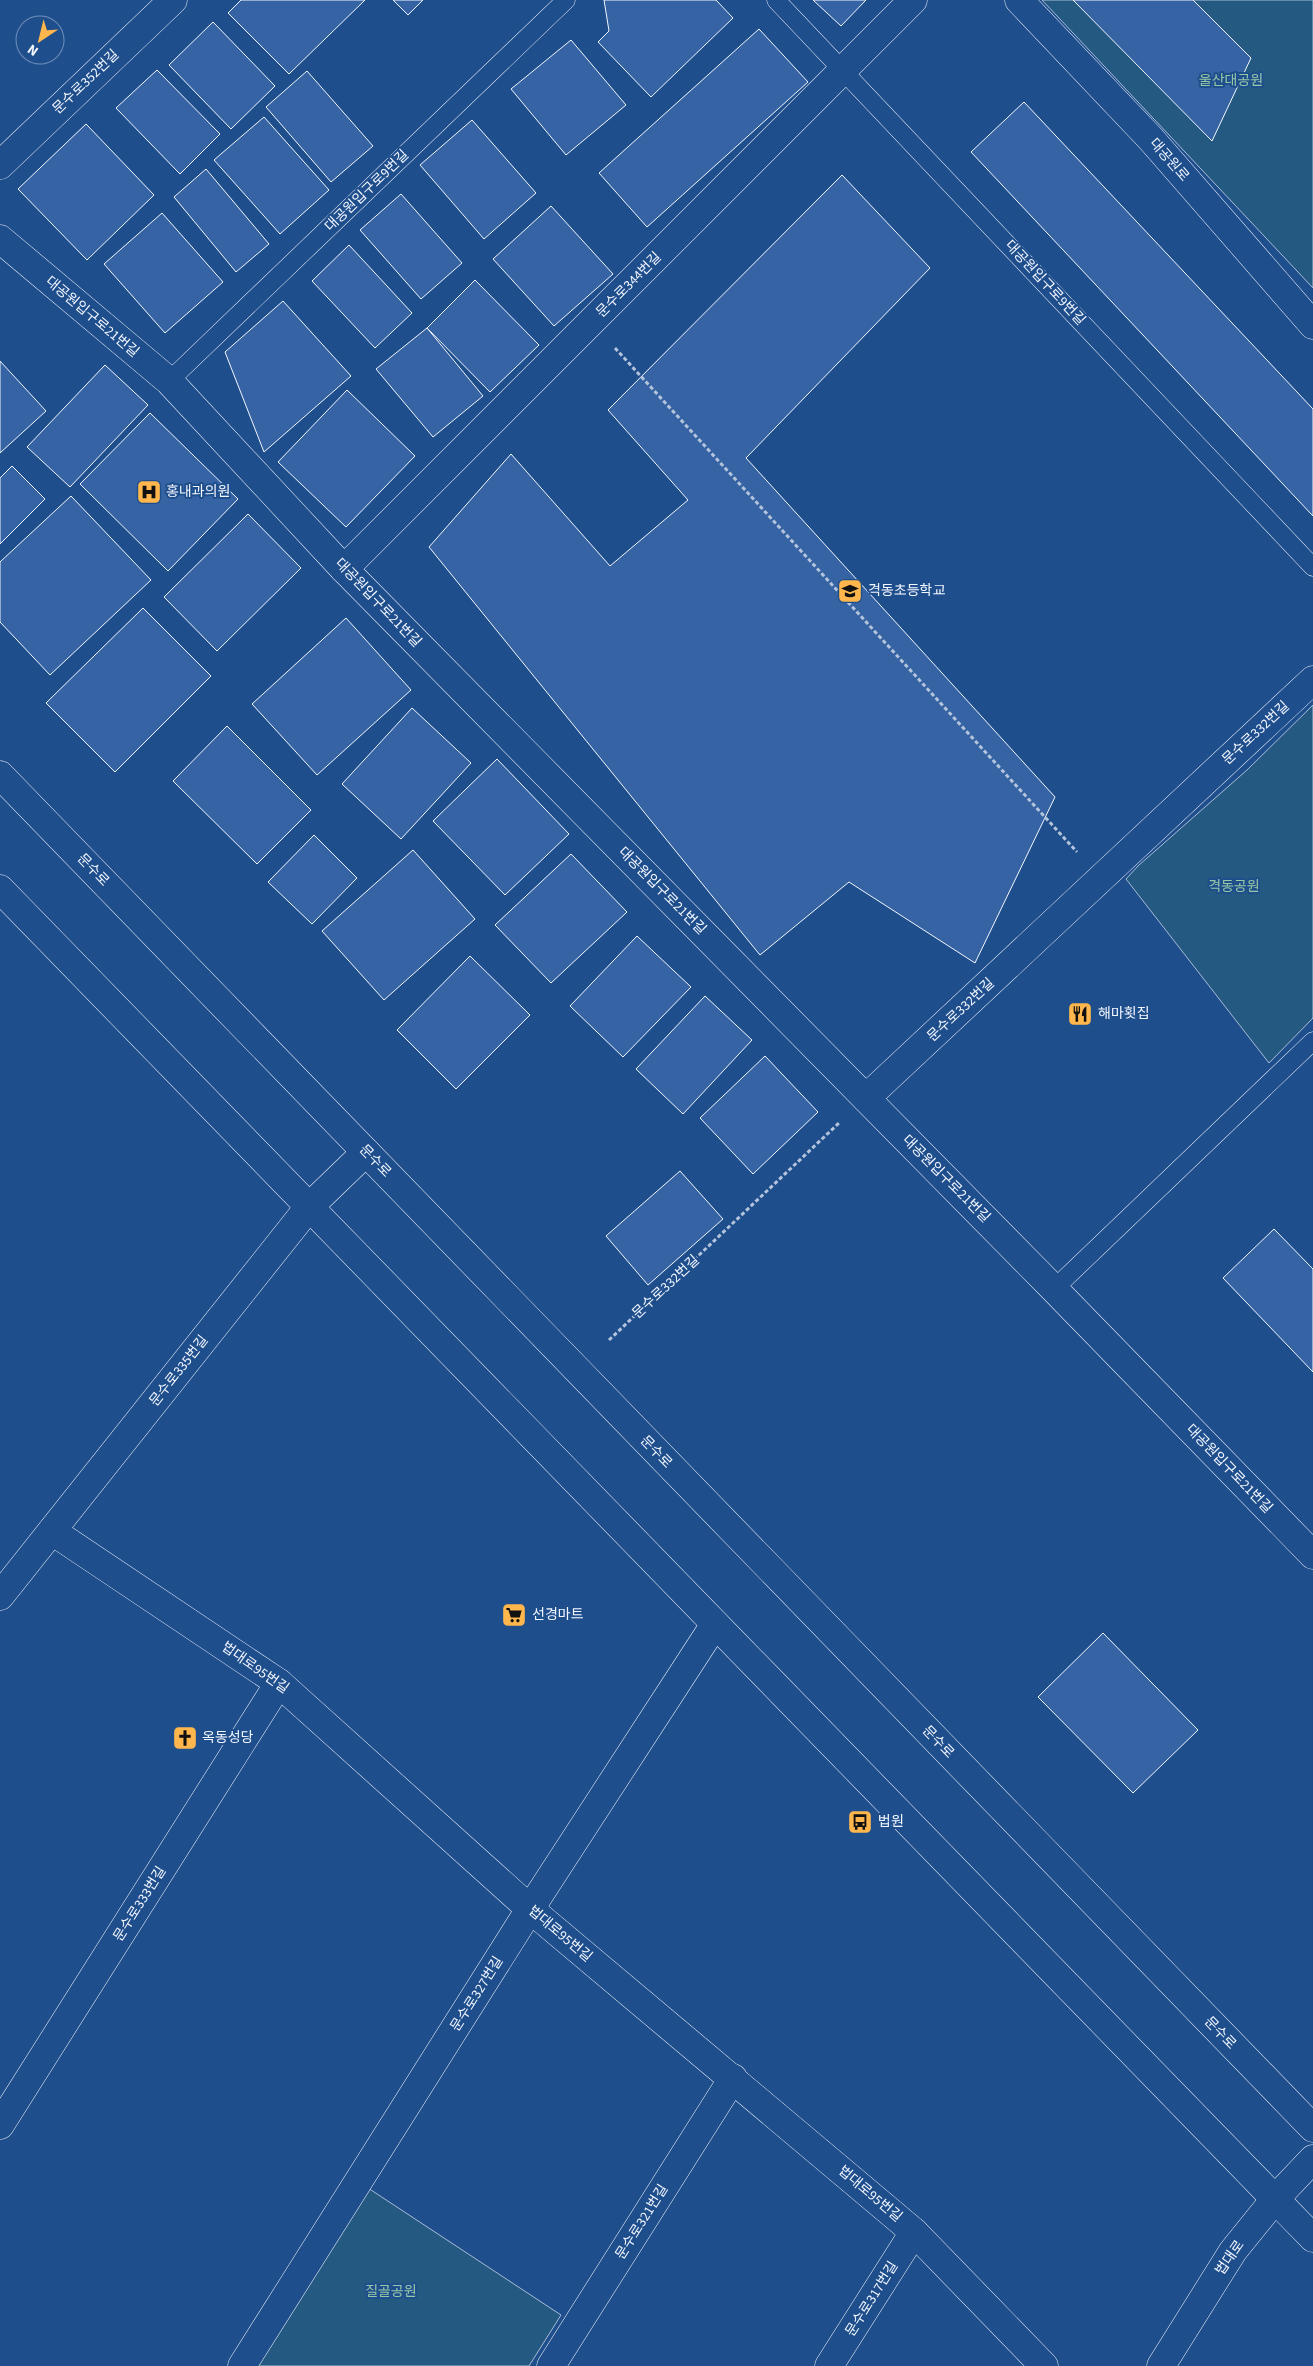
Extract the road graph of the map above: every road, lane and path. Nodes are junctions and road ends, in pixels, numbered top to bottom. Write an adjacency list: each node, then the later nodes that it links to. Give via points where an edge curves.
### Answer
1 (173, 0): 7 (street, 문수로352번길)
2 (566, 0): 11 (lane, 대공원입구로9번길)
3 (776, 0): 6 (lane, 대공원입구로9번길)
4 (913, 0): 6 (street, 문수로344번길)
5 (1019, 0): 10 (street, 대공원로, via 1151,139)
6 (844, 70): 9 (street, 문수로344번길); 12 (lane, 대공원입구로9번길)
7 (0, 165)
8 (0, 240): 11 (street, 대공원입구로21번길)
9 (591, 322): 13 (street, 문수로344번길); 16 (path)
10 (1313, 325)
11 (169, 381): 13 (street, 대공원입구로21번길)
12 (1313, 567)
13 (344, 569): 19 (street, 대공원입구로21번길)
14 (1313, 680): 16 (street, 문수로332번길)
15 (0, 775): 20 (street, 문수로)
16 (1101, 879): 19 (street, 문수로332번길)
17 (0, 890): 21 (street)
18 (1313, 1041): 22 (lane)
19 (866, 1098): 22 (street, 대공원입구로21번길); 23 (path, 문수로332번길)
20 (366, 1152): 21 (street, 문수로335번길); 32 (street, 문수로)
21 (310, 1207): 24 (street, 문수로335번길); 27 (street)
22 (1054, 1289): 25 (street, 대공원입구로21번길)
23 (609, 1340)
24 (52, 1531): 26 (street, 문수로335번길); 28 (street, 법대로95번길)
25 (1313, 1555)
26 (0, 1596)
27 (715, 1624): 29 (street, 문수로327번길); 34 (street)
28 (279, 1683): 29 (street, 법대로95번길); 31 (street, 문수로333번길)
29 (530, 1909): 30 (street, 법대로95번길); 37 (street, 문수로327번길)
30 (733, 2078): 35 (street, 법대로95번길); 38 (street, 문수로321번길)
31 (0, 2125)
32 (1313, 2128)
33 (1313, 2159): 34 (street, 법대로)
34 (1275, 2199): 36 (street); 41 (street, 법대로, via 1233,2251)
35 (914, 2232): 39 (street, 문수로317번길); 40 (street, 법대로95번길)
36 (1313, 2238)
37 (242, 2366)
38 (551, 2366)
39 (829, 2366)
40 (1044, 2366)
41 (1161, 2366)

